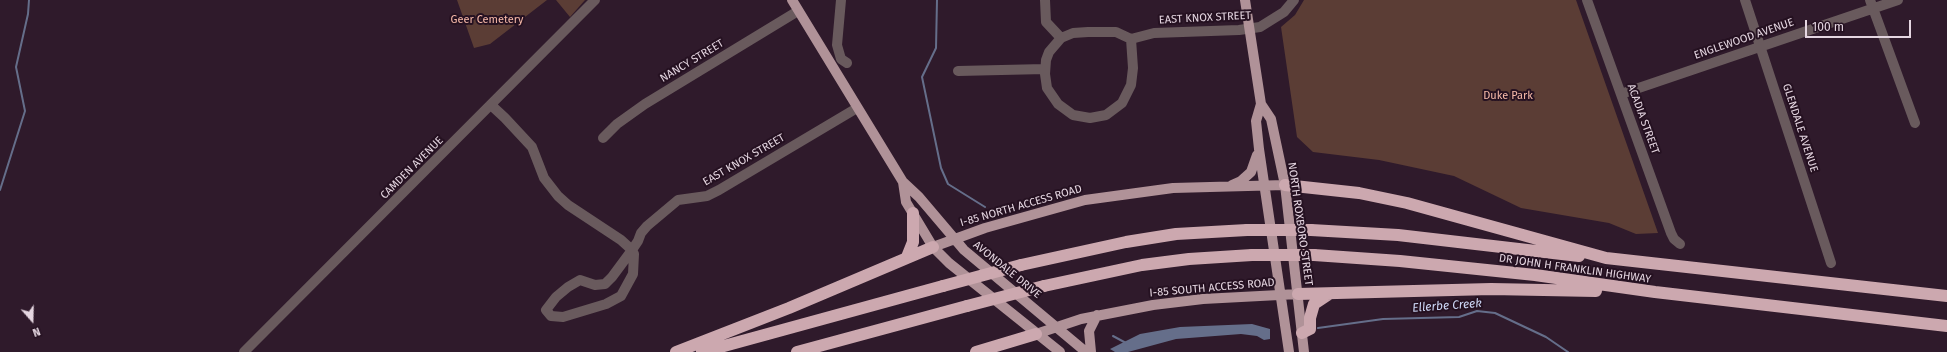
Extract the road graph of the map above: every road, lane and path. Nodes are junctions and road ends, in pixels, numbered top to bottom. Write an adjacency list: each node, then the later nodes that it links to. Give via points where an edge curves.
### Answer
1 (595, 0): 21 (street, CAMDEN AVENUE)
2 (792, 0): 11 (main road, AVONDALE DRIVE)
3 (841, 0): 16 (street, via 837,45 841,59)
4 (1045, 0): 13 (street, via 1046,22)
5 (1245, 0): 12 (main road, NORTH ROXBORO STREET)
6 (1294, 0): 12 (street, EAST KNOX STREET, via 1273,21)
7 (1587, 0): 19 (street, ACADIA STREET)
8 (1745, 0): 15 (street, GLENDALE AVENUE)
9 (1898, 0): 10 (street, ENGLEWOOD AVENUE)
10 (1872, 4): 15 (street, ENGLEWOOD AVENUE); 23 (street)
11 (798, 10): 22 (main road, AVONDALE DRIVE); 24 (street, NANCY STREET, via 645,104 617,124)
12 (1250, 29): 14 (street, EAST KNOX STREET, via 1154,33); 20 (main road, NORTH ROXBORO STREET)
13 (1061, 38): 14 (street, via 1073,33 1116,32); 17 (street, via 1049,52)
14 (1131, 39): 17 (street, via 1133,68 1129,91 1122,103 1106,115 1090,118 1068,112 1052,97 1046,82)
15 (1761, 45): 19 (street, ENGLEWOOD AVENUE); 37 (street, GLENDALE AVENUE)
16 (847, 63)
17 (1045, 69): 18 (street)
18 (958, 71)
19 (1621, 94): 32 (street, ACADIA STREET, via 1671,233)
20 (1261, 104): 25 (main road, NORTH ROXBORO STREET, via 1256,121); 27 (main road, NORTH ROXBORO STREET, via 1271,119)
21 (491, 105): 34 (street, via 532,147 544,178 558,196); 49 (street, CAMDEN AVENUE)
22 (857, 108): 26 (main road, AVONDALE DRIVE); 34 (street, EAST KNOX STREET, via 719,190 707,196 678,200 647,226)
23 (1915, 124)
24 (603, 138)
25 (1259, 149): 28 (main road, via 1251,172 1241,181); 29 (main road, NORTH ROXBORO STREET)
26 (902, 182): 30 (main road, AVONDALE DRIVE, via 906,202); 31 (main road, AVONDALE DRIVE)
27 (1284, 185): 29 (main road, I-85 NORTH ACCESS ROAD); 36 (highway, via 1359,193 1407,203); 39 (main road, NORTH ROXBORO STREET)
28 (1229, 186): 29 (main road, I-85 NORTH ACCESS ROAD); 31 (main road, I-85 NORTH ACCESS ROAD, via 1173,188 1086,200)
29 (1264, 186): 41 (main road, NORTH ROXBORO STREET)
30 (913, 213): 33 (main road, AVONDALE DRIVE); 35 (highway, via 913,242)
31 (953, 238): 33 (main road, I-85 NORTH ACCESS ROAD); 44 (main road, AVONDALE DRIVE, via 964,250)
32 (1680, 244)
33 (933, 246): 35 (highway); 47 (main road, AVONDALE DRIVE, via 949,263)
34 (632, 250): 34 (street, EAST KNOX STREET, via 605,284 595,285 580,280 568,287 546,310 551,316 563,317 606,304 621,296 633,274 635,258)
35 (907, 257): 50 (highway, via 796,305)
36 (1606, 258): 42 (highway); 51 (highway, DR JOHN H FRANKLIN HIGHWAY, bridge, via 1398,235 1311,230 1176,234 1021,265)
37 (1831, 264)
38 (1655, 292): 40 (highway, via 1491,289); 45 (highway, DR JOHN H FRANKLIN HIGHWAY); 52 (highway, DR JOHN H FRANKLIN HIGHWAY, bridge, via 1527,274 1400,261 1314,255 1196,258 1142,265 1044,286)
39 (1298, 294): 40 (highway); 41 (main road, I-85 SOUTH ACCESS ROAD); 46 (main road, NORTH ROXBORO STREET)
40 (1329, 294): 46 (highway, via 1314,304 1310,329)
41 (1280, 295): 43 (main road, I-85 SOUTH ACCESS ROAD, via 1175,302); 48 (main road, NORTH ROXBORO STREET)
42 (1947, 296)
43 (1097, 315): 44 (main road, I-85 SOUTH ACCESS ROAD); 56 (main road, via 1089,331)
44 (1058, 326): 47 (main road, I-85 SOUTH ACCESS ROAD); 55 (main road, AVONDALE DRIVE)
45 (1947, 326)
46 (1302, 333): 57 (main road, NORTH ROXBORO STREET)
47 (1036, 334): 53 (highway); 54 (main road, AVONDALE DRIVE)
48 (1288, 350)
49 (244, 352)
50 (676, 352)
51 (702, 352)
52 (797, 352)
53 (976, 352)
54 (1060, 352)
55 (1086, 352)
56 (1091, 352)
57 (1304, 352)

